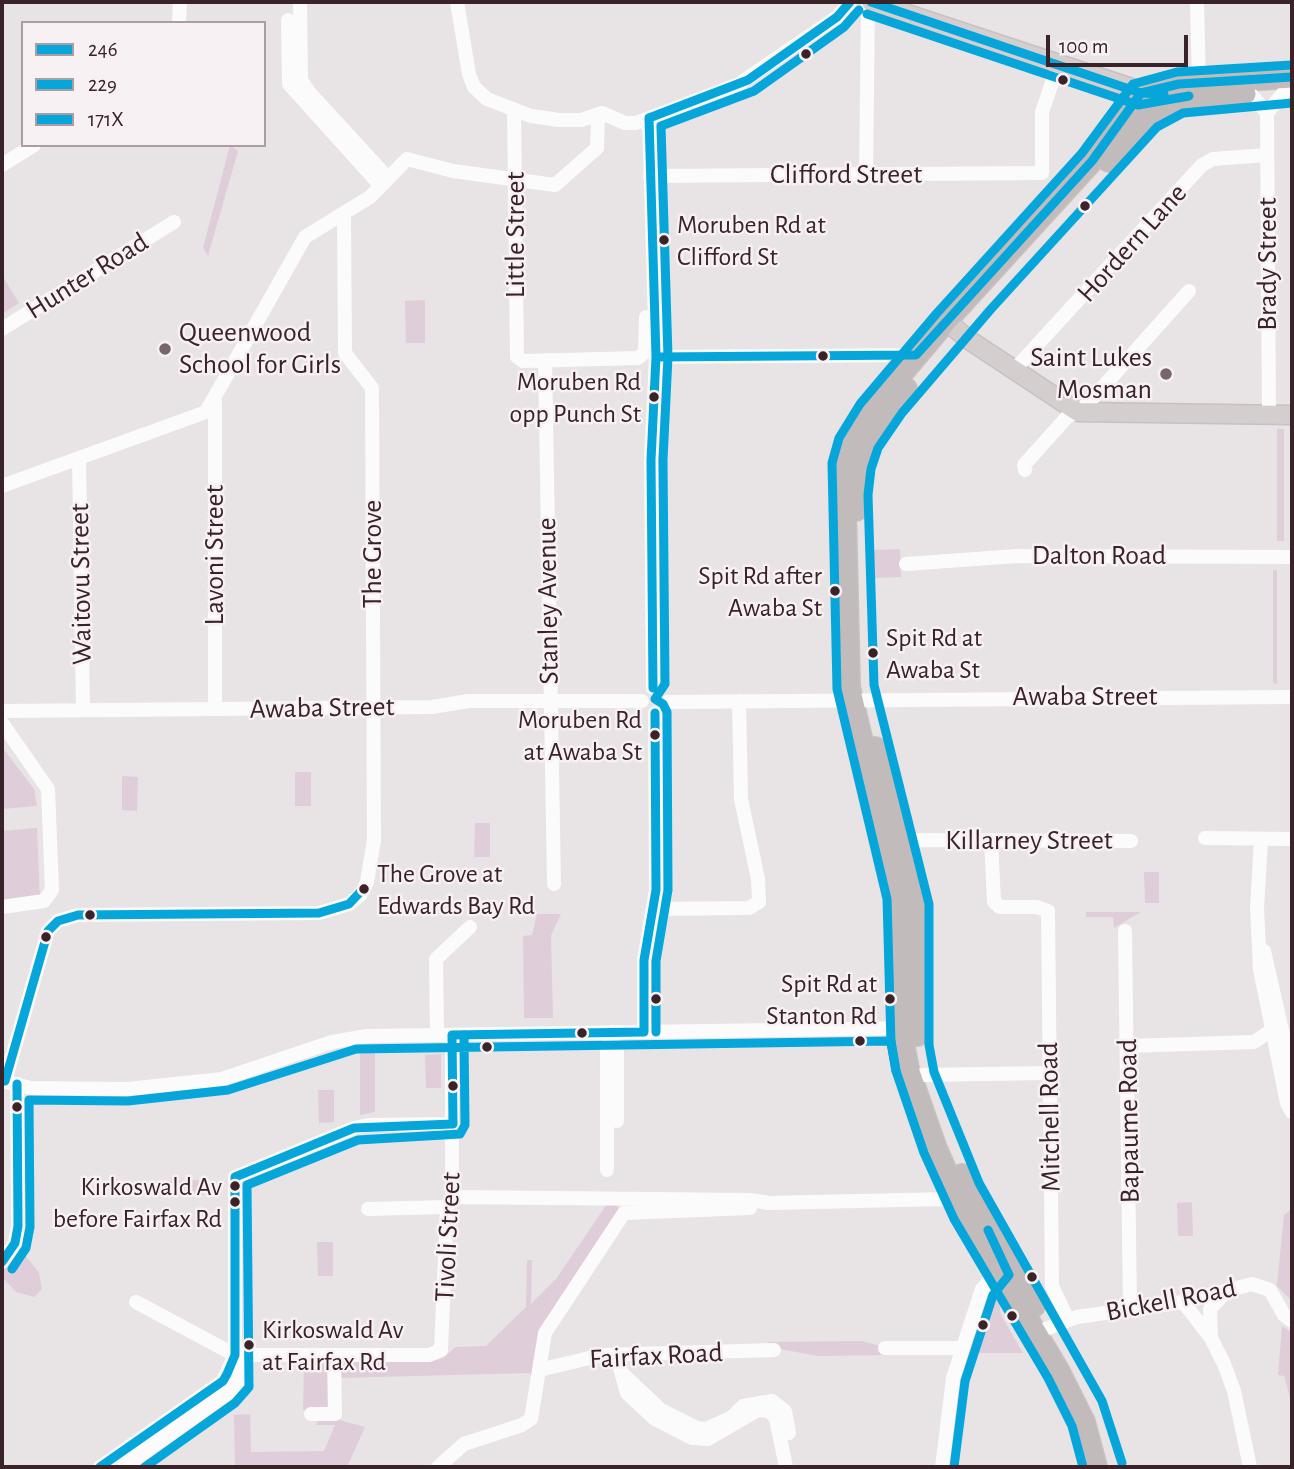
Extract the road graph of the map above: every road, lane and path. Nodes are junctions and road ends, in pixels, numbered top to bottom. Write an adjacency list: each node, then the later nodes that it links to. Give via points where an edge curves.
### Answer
1 (180, 2): 8 (street)
2 (300, 2): 26 (street, via 301,79)
3 (457, 2): 15 (street, via 474,87 487,99)
4 (849, 2): 18 (street, via 837,16 748,80)
5 (869, 2): 9 (main road); 23 (street)
6 (1197, 2): 10 (street)
7 (288, 20): 26 (street, via 289,84)
8 (178, 21)
9 (1058, 65): 12 (main road); 23 (street, Clifford Street, via 1042,112 1042,173)
10 (1199, 83): 11 (highway); 12 (highway, via 1161,86)
11 (1290, 86): 13 (highway); 17 (street)
12 (1142, 93): 14 (main road); 19 (main road, via 1141,111); 31 (highway, via 1092,161)
13 (1250, 93): 14 (highway); 17 (street)
14 (1219, 96): 19 (highway, via 1179,101 1157,110)
15 (514, 110): 16 (street, via 559,120 581,120); 25 (street, Little Street)
16 (602, 113): 18 (street, via 629,124); 25 (street, via 597,148 559,183)
17 (1267, 113): 21 (street, Brady Street)
18 (649, 118): 24 (street)
19 (1125, 142): 31 (highway, via 1092,183)
20 (31, 147): 22 (street)
21 (1267, 155): 36 (street, Hordern Lane, via 1213,159 1202,165); 39 (street, Brady Street)
22 (2, 165)
23 (866, 175): 24 (street, Clifford Street)
24 (650, 176): 29 (street)
25 (515, 180): 26 (street, via 407,159); 35 (street, Little Street, via 518,359)
26 (384, 181): 27 (street)
27 (344, 214): 37 (street, via 305,237); 52 (street, The Grove, via 345,353 372,388)
28 (174, 222): 32 (street, Hunter Road)
29 (652, 229): 34 (street); 35 (street, via 645,349 638,358)
30 (1189, 291): 38 (street)
31 (952, 325): 33 (highway); 36 (main road); 47 (highway, via 873,433 859,466)
32 (2, 329)
33 (916, 355): 34 (street); 47 (highway, via 858,429 844,465)
34 (656, 357): 45 (street, via 651,460)
35 (545, 360): 48 (street, Stanley Avenue)
36 (1015, 369): 38 (main road)
37 (215, 401): 41 (street, via 201,416); 53 (street, Lavoni Street)
38 (1078, 412): 39 (main road)
39 (1269, 415): 40 (main road)
40 (1292, 415)
41 (79, 458): 42 (street); 54 (street, Waitovu Street)
42 (2, 486)
43 (1292, 556): 44 (street, Dalton Road, via 1017,556)
44 (906, 564)
45 (653, 688): 49 (street); 51 (street, via 663,691)
46 (1292, 697): 47 (street, Awaba Street)
47 (857, 699): 50 (street, Awaba Street); 63 (highway)
48 (550, 701): 49 (street, Awaba Street); 52 (street, Awaba Street); 64 (street, Stanley Avenue)
49 (642, 701): 56 (street, via 647,711)
50 (739, 701): 51 (street, Awaba Street); 66 (street, via 741,799 759,902 749,908)
51 (667, 702): 56 (street)
52 (374, 708): 53 (street, Awaba Street); 80 (street, The Grove, via 373,859 357,898 343,907 309,914 78,915 58,921 48,931)
53 (215, 709): 54 (street, Awaba Street)
54 (83, 710): 55 (street, Awaba Street)
55 (2, 711)
56 (655, 713): 66 (street)
57 (2, 723): 65 (street, via 48,789 52,890 44,901)
58 (1205, 838): 59 (street)
59 (1261, 839): 60 (street); 69 (street)
60 (1292, 839)
61 (991, 840): 62 (street, Killarney Street); 63 (street, Killarney Street); 77 (street, Mitchell Road, via 994,902 1000,907 1048,911)
62 (1131, 841)
63 (895, 844): 70 (highway)
64 (554, 884)
65 (2, 907)
66 (653, 909): 73 (street, via 644,960)
67 (470, 927): 74 (street, via 436,959)
68 (1125, 932): 76 (street, Bapaume Road)
69 (1260, 936): 71 (street, via 1259,969); 78 (street)
70 (909, 1028): 73 (street); 79 (highway); 84 (highway, via 912,1084)
71 (1272, 1030): 76 (street, via 1254,1042); 81 (street)
72 (612, 1032): 73 (street); 75 (street); 83 (street, via 617,1049 617,1122 608,1138)
73 (644, 1032)
74 (436, 1035): 75 (street); 80 (street, via 345,1039 222,1079 127,1089 31,1088)
75 (452, 1035): 82 (street, Tivoli Street)
76 (1128, 1046): 93 (street, Bapaume Road)
77 (1049, 1073): 79 (street); 94 (street, Mitchell Road, via 1052,1286)
78 (1292, 1074)
79 (922, 1075): 84 (highway)
80 (8, 1082): 88 (street, via 18,1226 15,1243)
81 (1292, 1112)
82 (453, 1124): 85 (street, Tivoli Street); 102 (street, via 354,1128 235,1177)
83 (607, 1170)
84 (962, 1191): 86 (street, via 943,1199); 89 (highway); 96 (highway)
85 (450, 1202): 86 (street, via 607,1198); 87 (street); 103 (street, Tivoli Street, via 443,1344 438,1353)
86 (769, 1203): 104 (street, via 747,1209 626,1212 545,1333)
87 (368, 1209)
88 (2, 1262)
89 (997, 1272): 96 (highway); 99 (street, via 982,1289)
90 (1226, 1292): 91 (street, Bickell Road); 95 (street, Bickell Road, via 1252,1284 1265,1286); 97 (street, via 1210,1309)
91 (1183, 1302): 93 (street, Bickell Road); 97 (street)
92 (136, 1303): 102 (street)
93 (1130, 1310): 94 (street, Bickell Road)
94 (1068, 1320): 96 (street, Bickell Road)
95 (1292, 1321)
96 (1040, 1329): 115 (highway, via 1084,1422); 116 (highway, via 1091,1406)
97 (1211, 1338): 117 (street, via 1234,1391)
98 (885, 1348): 99 (street)
99 (963, 1348): 114 (street, via 948,1404)
100 (774, 1350): 101 (street, Fairfax Road)
101 (616, 1354): 104 (street, Fairfax Road); 105 (street)
102 (235, 1355): 103 (street); 108 (street, via 223,1381); 109 (street, via 239,1374 234,1388)
103 (334, 1355): 107 (street, via 335,1414)
104 (539, 1370): 106 (street)
105 (622, 1373): 112 (street, via 627,1393 654,1419 692,1438 708,1439 758,1410 770,1411 776,1419); 113 (street, via 661,1410 697,1429 706,1429 757,1401 780,1405)
106 (536, 1402): 110 (street, via 528,1414 460,1437); 111 (street, via 527,1423 469,1442)
107 (311, 1414)
108 (100, 1467)
109 (124, 1467)
110 (425, 1467)
111 (438, 1467)
112 (786, 1467)
113 (796, 1467)
114 (942, 1467)
115 (1096, 1467)
116 (1110, 1467)
117 (1250, 1467)

